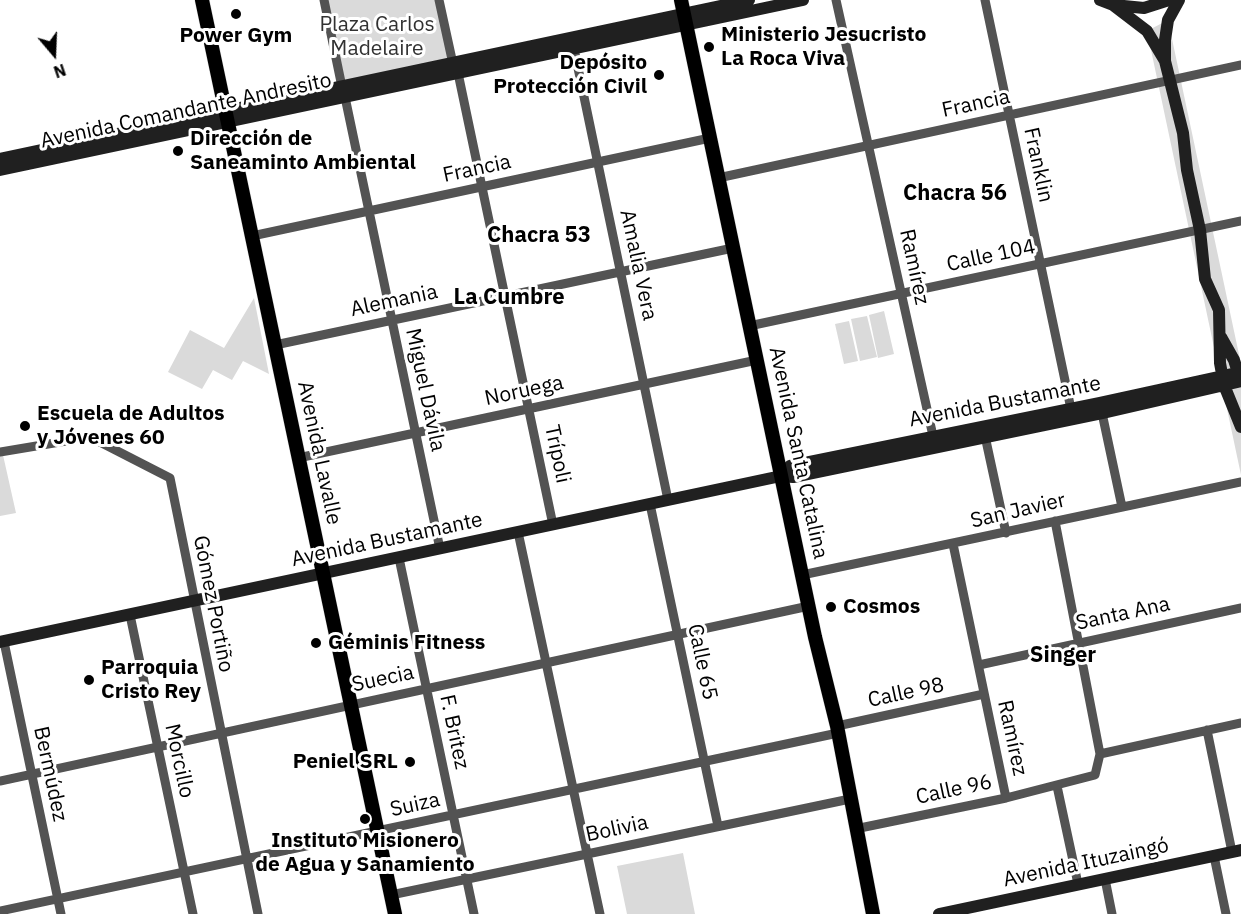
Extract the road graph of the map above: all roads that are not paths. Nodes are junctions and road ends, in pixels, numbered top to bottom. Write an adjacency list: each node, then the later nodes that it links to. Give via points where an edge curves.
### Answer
1 (324, 0): 19 (street, Miguel Dávila)
2 (439, 0): 17 (street, Trípoli)
3 (681, 0): 13 (main road, Avenida Santa Catalina)
4 (749, 0): 13 (main road, Avenida Comandante Andresito)
5 (803, 0): 13 (main road, Avenida Comandante Andresito)
6 (836, 0): 23 (street, Ramírez)
7 (985, 0): 20 (street, Franklin)
8 (1100, 0): 12 (main road)
9 (1169, 0): 12 (main road, via 1144,8)
10 (1179, 0): 15 (main road, via 1168,20)
11 (206, 1): 21 (main road, Avenida Lavalle)
12 (1113, 5): 15 (main road, via 1147,31)
13 (685, 19): 14 (main road, Avenida Comandante Andresito); 22 (main road, Avenida Santa Catalina)
14 (573, 43): 17 (main road, Avenida Comandante Andresito); 26 (street, Amalia Vera)
15 (1165, 61): 18 (main road)
16 (1241, 65): 18 (street, Francia)
17 (455, 68): 19 (main road, Avenida Comandante Andresito); 29 (street, Trípoli)
18 (1171, 80): 20 (street, Francia); 32 (main road)
19 (343, 92): 21 (main road, Avenida Comandante Andresito); 30 (street, Miguel Dávila)
20 (1009, 115): 23 (street, Francia); 35 (street, Franklin)
21 (226, 117): 24 (main road, Avenida Comandante Andresito); 33 (main road, Avenida Lavalle)
22 (710, 138): 26 (street, Francia); 28 (main road, Avenida Santa Catalina)
23 (868, 147): 28 (street, Francia); 37 (street, Ramírez)
24 (40, 156): 25 (main road, Avenida Comandante Andresito); 27 (main road, Avenida Comandante Andresito)
25 (0, 159)
26 (598, 162): 29 (street, Francia); 36 (street, Amalia Vera)
27 (0, 170)
28 (718, 178): 34 (main road, Avenida Santa Catalina)
29 (482, 187): 30 (street, Francia); 38 (street, Trípoli)
30 (369, 211): 33 (street, Francia); 39 (street, Miguel Dávila)
31 (1241, 221): 32 (street, Calle 104)
32 (1200, 230): 35 (street, Calle 104); 41 (main road, via 1205,279 1219,310)
33 (252, 236): 42 (main road, Avenida Lavalle)
34 (733, 248): 36 (street, Alemania); 40 (main road, Avenida Santa Catalina)
35 (1041, 264): 37 (street, Calle 104); 49 (street, Franklin)
36 (621, 272): 38 (street, Alemania); 46 (street, Amalia Vera)
37 (901, 294): 40 (street, Calle 104); 53 (street, Ramírez)
38 (505, 296): 39 (street, Alemania); 48 (street, Trípoli)
39 (392, 320): 42 (street, Alemania); 52 (street, Miguel Dávila)
40 (750, 326): 43 (main road, Avenida Santa Catalina)
41 (1219, 333): 44 (main road); 45 (main road)
42 (274, 345): 56 (main road, Avenida Lavalle)
43 (757, 360): 46 (street, Noruega); 58 (main road, Avenida Santa Catalina)
44 (1240, 377): 45 (main road, Avenida Bustamante); 47 (main road)
45 (1224, 380): 49 (main road, Avenida Bustamante); 50 (main road, Avenida Bustamante); 51 (main road)
46 (644, 384): 48 (street, Noruega); 60 (street, Amalia Vera)
47 (1241, 386)
48 (529, 409): 52 (street, Noruega); 64 (street, Trípoli)
49 (1071, 409): 53 (main road, Avenida Bustamante)
50 (1102, 413): 54 (main road, Avenida Bustamante); 62 (street)
51 (1241, 428)
52 (415, 433): 56 (street, Noruega); 68 (street, Miguel Dávila)
53 (933, 436): 57 (main road, Avenida Bustamante)
54 (985, 436): 57 (main road, Avenida Bustamante); 66 (street)
55 (0, 452): 72 (street, Gómez Portiño, via 90,437 170,478)
56 (298, 458): 70 (main road, Avenida Lavalle)
57 (834, 462): 58 (main road, Avenida Bustamante, via 790,466)
58 (781, 476): 60 (main road, Avenida Bustamante); 71 (main road, Avenida Santa Catalina)
59 (1241, 482): 62 (street, San Javier)
60 (668, 500): 61 (main road, Avenida Bustamante)
61 (650, 504): 64 (main road, Avenida Bustamante); 76 (street, Calle 65)
62 (1122, 507): 63 (street, San Javier)
63 (1055, 521): 66 (street, San Javier); 78 (street)
64 (553, 525): 65 (main road, Avenida Bustamante)
65 (518, 532): 68 (main road, Avenida Bustamante); 79 (street)
66 (1006, 533): 67 (street, San Javier)
67 (953, 544): 71 (street, San Javier); 80 (street, Ramírez)
68 (440, 549): 69 (main road, Avenida Bustamante)
69 (399, 558): 70 (main road, Avenida Bustamante); 81 (street, F. Britez)
70 (323, 574): 72 (main road, Avenida Bustamante); 83 (main road, Avenida Lavalle)
71 (802, 575): 73 (main road, Avenida Santa Catalina)
72 (195, 601): 75 (main road, Avenida Bustamante); 87 (street, Gómez Portiño)
73 (808, 606): 76 (street, Suecia); 85 (main road, Avenida Santa Catalina)
74 (1241, 608): 78 (street, Santa Ana)
75 (130, 615): 77 (main road, Avenida Bustamante); 88 (street, Morcillo)
76 (678, 634): 79 (street, Suecia); 90 (street, Calle 65)
77 (2, 642): 91 (street, Bermúdez)
78 (1079, 642): 80 (street, Santa Ana); 89 (street)
79 (546, 663): 81 (street, Suecia); 94 (street)
80 (979, 665): 82 (street, Ramírez)
81 (427, 688): 83 (street, Suecia); 97 (street, F. Britez)
82 (984, 694): 85 (street, Calle 98); 95 (street, Ramírez)
83 (351, 705): 87 (street, Suecia); 100 (main road, Avenida Lavalle)
84 (1241, 723): 86 (street)
85 (837, 730): 90 (street, Suiza); 96 (main road, Avenida Santa Catalina)
86 (1207, 730): 89 (street); 101 (street)
87 (221, 733): 88 (street, Suecia); 104 (street, Gómez Portiño)
88 (157, 747): 91 (street, Suecia); 105 (street, Morcillo)
89 (1100, 754): 93 (street, Calle 96, via 1095,775)
90 (704, 762): 94 (street, Suiza); 98 (street, Calle 65)
91 (32, 774): 92 (street, Suecia); 110 (street, Bermúdez)
92 (0, 781)
93 (1057, 786): 95 (street, Calle 96); 108 (street, Ramírez)
94 (573, 790): 97 (street, Suiza); 102 (street)
95 (1006, 798): 99 (street, Calle 96)
96 (850, 799): 98 (street, Bolivia); 99 (main road, Avenida Santa Catalina)
97 (453, 815): 100 (street, Suiza); 106 (street, F. Britez)
98 (718, 826): 102 (street, Bolivia)
99 (855, 829): 119 (main road, Avenida Santa Catalina)
100 (377, 831): 104 (street, Suiza); 109 (main road, Avenida Lavalle)
101 (1236, 851): 103 (main road, Avenida Ituzaingó)
102 (587, 853): 106 (street, Bolivia); 118 (street)
103 (1214, 856): 107 (main road, Avenida Ituzaingó); 122 (street)
104 (246, 860): 105 (street, Suiza); 115 (street, Gómez Portiño)
105 (184, 872): 110 (street, Suiza); 114 (street, Morcillo)
106 (467, 879): 109 (street, Bolivia); 117 (street, F. Britez)
107 (1105, 879): 108 (main road, Avenida Ituzaingó); 121 (street)
108 (1078, 885): 111 (main road, Avenida Ituzaingó)
109 (391, 895): 116 (main road, Avenida Lavalle)
110 (58, 899): 112 (street, Suiza); 113 (street, Bermúdez)
111 (994, 908): 120 (main road, Avenida Ituzaingó)
112 (0, 911)
113 (61, 914)
114 (193, 914)
115 (258, 914)
116 (395, 914)
117 (474, 914)
118 (600, 914)
119 (873, 914)
120 (939, 914)
121 (1112, 914)
122 (1226, 914)

